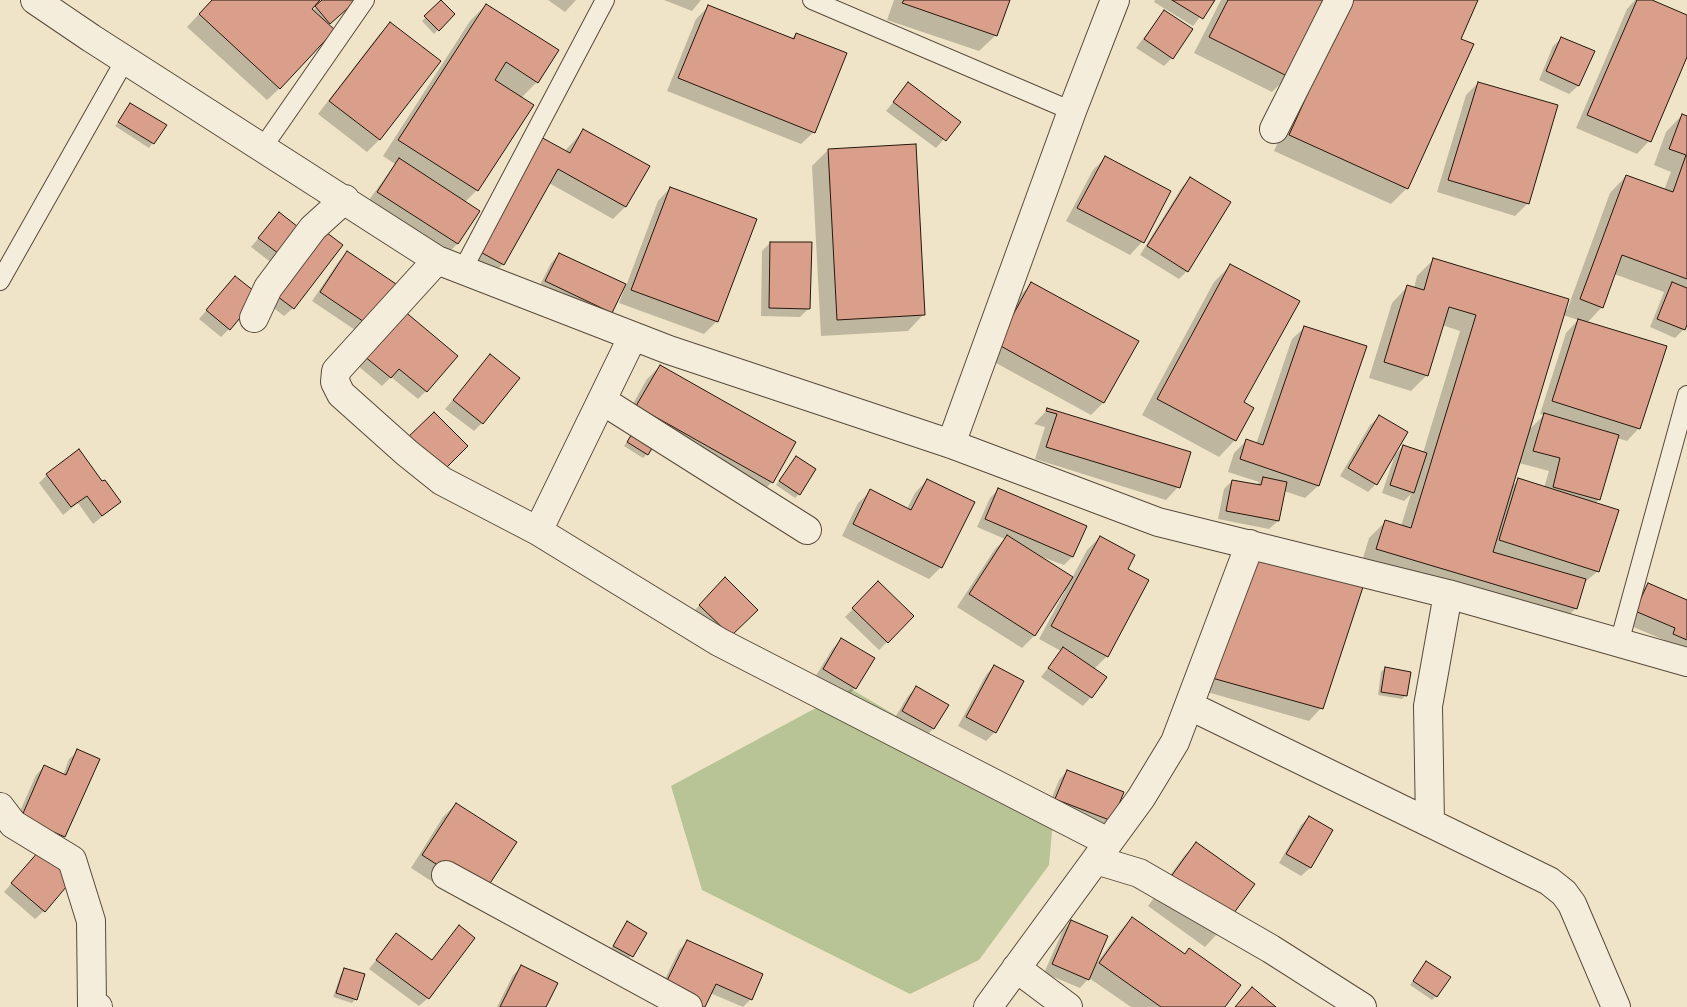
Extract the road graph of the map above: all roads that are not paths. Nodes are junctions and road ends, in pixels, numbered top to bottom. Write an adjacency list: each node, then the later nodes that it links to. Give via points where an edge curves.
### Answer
1 (35, 0): 7 (street)
2 (365, 0): 10 (lane)
3 (605, 0): 13 (lane)
4 (812, 0): 8 (lane)
5 (1115, 0): 8 (street)
6 (1340, 0): 9 (street)
7 (125, 60): 10 (street); 14 (lane)
8 (1072, 111): 19 (street)
9 (1274, 129)
10 (263, 147): 11 (street)
11 (345, 199): 12 (street); 15 (street, via 313,228 268,288)
12 (437, 260): 13 (street); 21 (street, via 336,372 335,382 341,394 442,481)
13 (463, 269): 16 (street)
14 (0, 281)
15 (254, 318)
16 (633, 336): 18 (street); 19 (street)
17 (1687, 394): 24 (lane)
18 (603, 401): 20 (street); 21 (street)
19 (951, 444): 22 (street, via 1158,522)
20 (807, 530)
21 (538, 531): 29 (street, via 719,642)
22 (1250, 544): 23 (street); 26 (street)
23 (1448, 594): 24 (street); 28 (street, via 1428,706)
24 (1619, 643): 25 (street)
25 (1687, 662)
26 (1190, 706): 28 (street); 29 (street, via 1175,742 1141,798)
27 (0, 808): 32 (street, via 13,824 72,860 91,921 92,1006)
28 (1430, 823): 37 (street, via 1549,881 1564,893 1579,919)
29 (1102, 851): 31 (street); 36 (street, via 1271,949)
30 (446, 875): 33 (street)
31 (1016, 968): 34 (street); 35 (street)
32 (98, 1007)
33 (688, 1007)
34 (988, 1007)
35 (1068, 1007)
36 (1362, 1007)
37 (1616, 1007)

